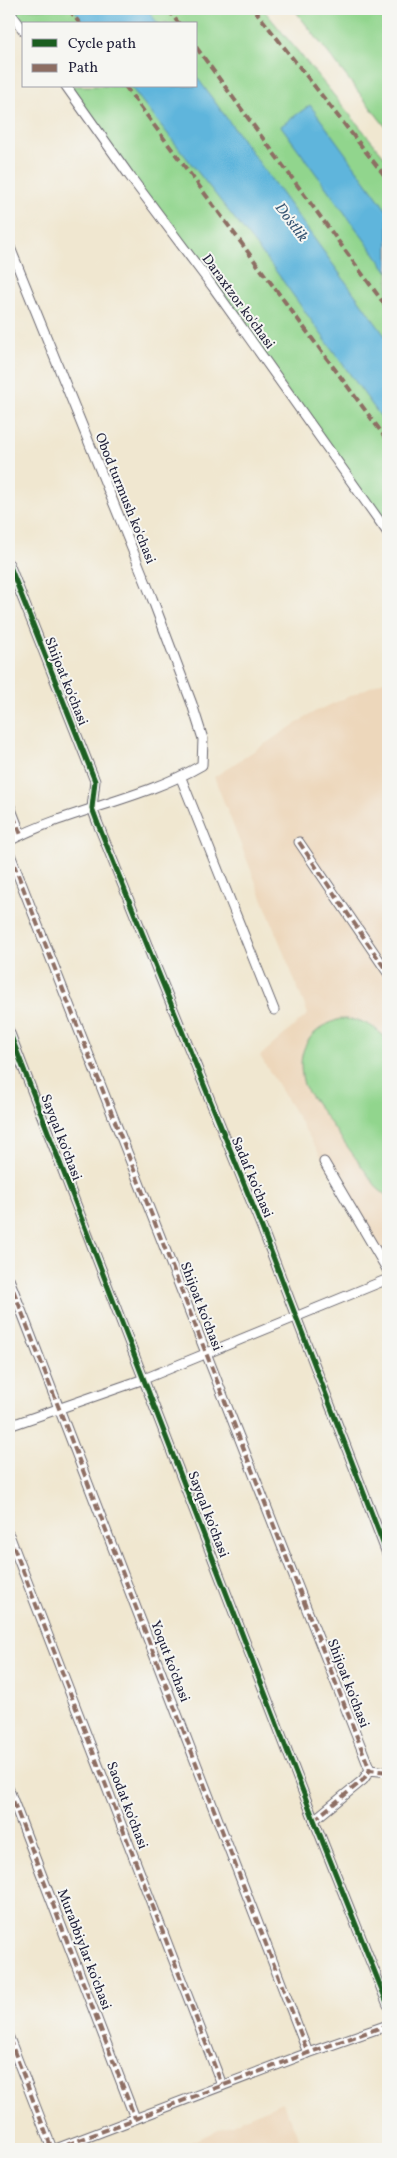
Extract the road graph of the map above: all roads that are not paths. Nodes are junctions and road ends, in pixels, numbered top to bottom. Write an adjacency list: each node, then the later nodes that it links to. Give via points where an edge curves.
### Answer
1 (9, 11): 2 (street)
2 (22, 28)
3 (67, 88): 5 (street, Daraxtzor ko'chasi)
4 (9, 245): 7 (street, Obod turmush ko'chasi, via 192,704 203,739 202,765)
5 (388, 532)
6 (9, 564): 9 (street, Shijoat ko'chasi, via 95,781)
7 (181, 778): 9 (street); 15 (street)
8 (9, 804): 10 (street)
9 (92, 808): 10 (street); 21 (street, Sadaf ko'chasi)
10 (22, 834): 11 (street)
11 (9, 841)
12 (299, 842): 14 (street)
13 (9, 852): 22 (street, Shijoat ko'chasi)
14 (388, 973)
15 (274, 1010)
16 (9, 1031): 23 (street, Sayqal ko'chasi)
17 (324, 1162): 18 (street)
18 (388, 1271)
19 (388, 1278): 21 (street)
20 (9, 1279): 24 (street, Yoqut ko'chasi)
21 (295, 1317): 22 (street); 27 (street, Sadaf ko'chasi)
22 (205, 1354): 23 (street); 28 (street, Shijoat ko'chasi)
23 (144, 1379): 24 (street); 31 (street, Sayqal ko'chasi)
24 (59, 1408): 25 (street); 35 (street, Yoqut ko'chasi)
25 (9, 1426)
26 (9, 1535): 36 (street, Saodat ko'chasi)
27 (388, 1556)
28 (370, 1770): 29 (street); 31 (street, via 363,1780)
29 (388, 1772)
30 (9, 1790): 37 (street, Murabbiylar ko'chasi)
31 (314, 1820): 32 (street, Sayqal ko'chasi)
32 (388, 2005)
33 (388, 2025): 35 (street)
34 (9, 2038): 38 (street)
35 (308, 2053): 36 (street)
36 (222, 2085): 37 (street)
37 (135, 2118): 39 (street)
38 (52, 2149)
39 (56, 2149)

